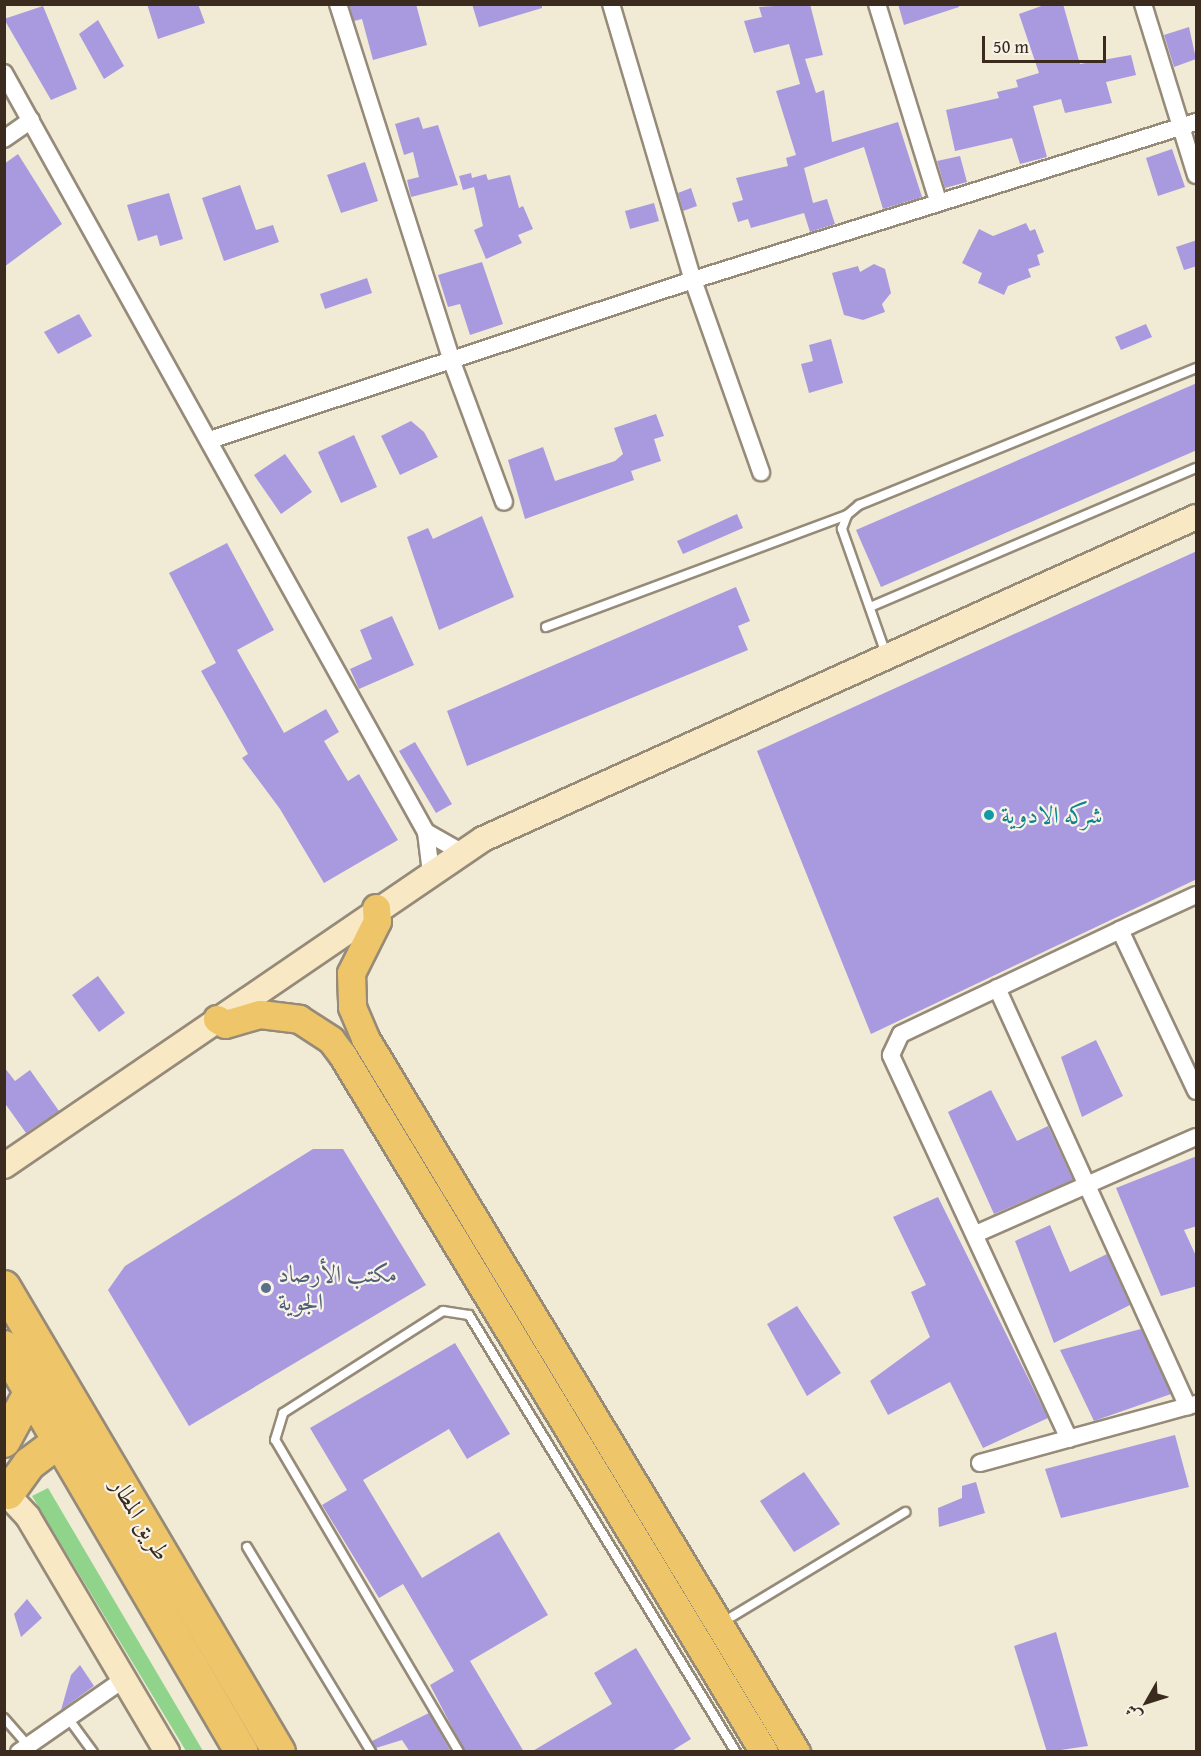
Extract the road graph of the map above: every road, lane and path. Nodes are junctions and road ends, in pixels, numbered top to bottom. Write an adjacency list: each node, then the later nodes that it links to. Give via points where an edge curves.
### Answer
1 (338, 4): 12 (street)
2 (611, 4): 11 (street)
3 (876, 4): 10 (street)
4 (1143, 4): 7 (street)
5 (4, 73): 6 (street)
6 (31, 120): 8 (street); 14 (street)
7 (1189, 124): 9 (street); 10 (street)
8 (4, 139)
9 (1197, 175)
10 (938, 201): 11 (street)
11 (693, 280): 12 (street); 16 (street)
12 (452, 362): 14 (street); 17 (street)
13 (1197, 368): 18 (lane, via 859,505)
14 (213, 439): 23 (street)
15 (1197, 468): 20 (lane)
16 (761, 472)
17 (504, 502)
18 (847, 515): 20 (lane, via 842,529); 21 (lane)
19 (1197, 517): 22 (street)
20 (870, 607): 22 (lane)
21 (546, 627)
22 (886, 654): 24 (street, via 543,809)
23 (426, 832): 24 (street); 25 (street)
24 (461, 852): 25 (street)
25 (430, 871): 27 (street)
26 (1197, 895): 28 (street)
27 (376, 908): 30 (street); 47 (main road, via 377,921 351,973 352,1007 365,1038)
28 (1120, 930): 29 (street); 31 (street)
29 (997, 988): 34 (street); 35 (street, via 902,1034 891,1055)
30 (217, 1019): 33 (street); 48 (main road, via 225,1024 260,1014 299,1019 337,1048)
31 (1197, 1091)
32 (1197, 1137): 34 (street)
33 (5, 1167)
34 (1092, 1186): 35 (street); 39 (street)
35 (978, 1233): 40 (street)
36 (4, 1287): 57 (highway, طريق المطار)
37 (4, 1347): 38 (highway, طريق المطار)
38 (31, 1391): 41 (highway); 42 (highway, طريق المطار)
39 (1192, 1406): 40 (street)
40 (1069, 1439): 43 (street)
41 (4, 1441)
42 (60, 1441): 44 (highway, via 29,1464); 56 (highway, طريق المطار)
43 (980, 1463)
44 (6, 1492): 49 (street)
45 (905, 1512): 47 (lane)
46 (247, 1547): 58 (lane)
47 (724, 1633): 48 (main road); 61 (main road)
48 (706, 1655): 60 (main road)
49 (124, 1679): 51 (street); 55 (street)
50 (4, 1718): 52 (lane)
51 (68, 1718): 52 (street); 54 (lane)
52 (24, 1749)
53 (736, 1751): 59 (lane, via 469,1315 443,1311 283,1413 275,1440)
54 (93, 1752)
55 (167, 1752)
56 (243, 1752)
57 (279, 1752)
58 (371, 1752)
59 (459, 1752)
60 (764, 1752)
61 (796, 1752)

